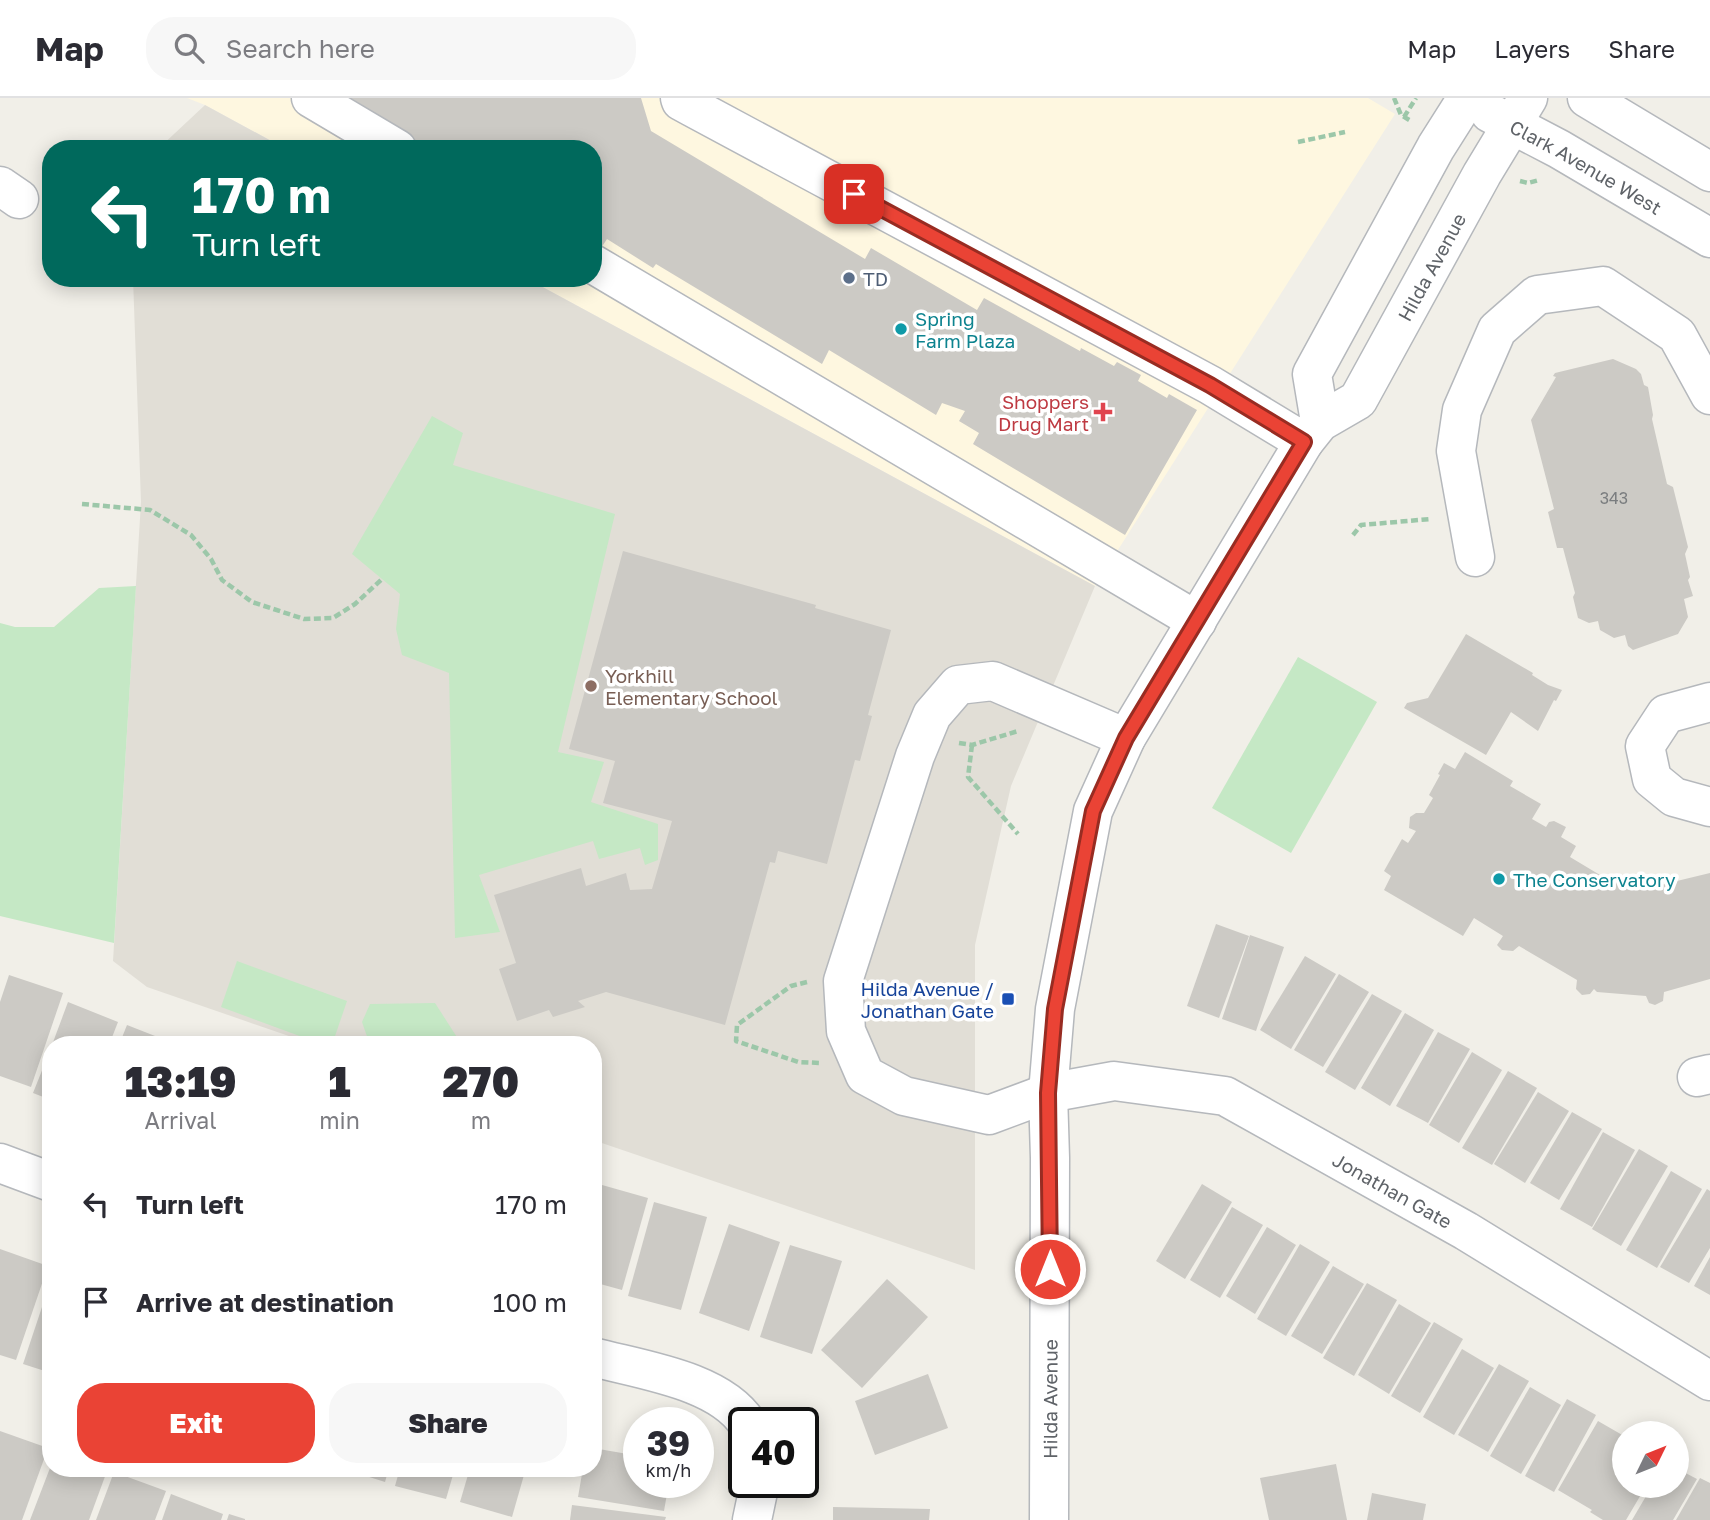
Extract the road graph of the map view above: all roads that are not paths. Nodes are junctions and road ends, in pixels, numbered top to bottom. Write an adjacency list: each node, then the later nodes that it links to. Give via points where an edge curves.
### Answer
1 (312, 98): 6 (street)
2 (680, 98): 11 (street, via 1210,385)
3 (1587, 98): 7 (street)
4 (1465, 99): 5 (street, Clark Avenue West); 11 (street, via 1312,374)
5 (1520, 111): 8 (street, Clark Avenue West, via 1559,149); 11 (street, Hilda Avenue, via 1358,400)
6 (382, 140)
7 (1710, 172)
8 (1710, 238)
9 (602, 269): 13 (street)
10 (1710, 395): 12 (street, via 1677,335 1603,286 1537,295 1497,330 1462,410 1456,451)
11 (1312, 432): 13 (street, Hilda Avenue)
12 (1475, 557)
13 (1197, 621): 15 (street, Hilda Avenue)
14 (1710, 702): 16 (street, via 1666,714 1645,746 1653,779 1674,797)
15 (1126, 738): 17 (street, Hilda Avenue, via 1093,811 1055,1009); 17 (street, Jonathan Gate, via 993,681 958,685 932,715 915,756 843,981 846,1031 865,1075 904,1096 989,1115)
16 (1710, 807)
17 (1048, 1093): 21 (street, Jonathan Gate, via 1114,1081 1225,1096 1466,1231); 25 (street, Hilda Avenue)
18 (0, 1163): 19 (street)
19 (42, 1179)
20 (602, 1359): 22 (street, via 704,1387)
21 (1710, 1381)
22 (734, 1407)
23 (757, 1498): 24 (street)
24 (752, 1520)
25 (1049, 1520)

